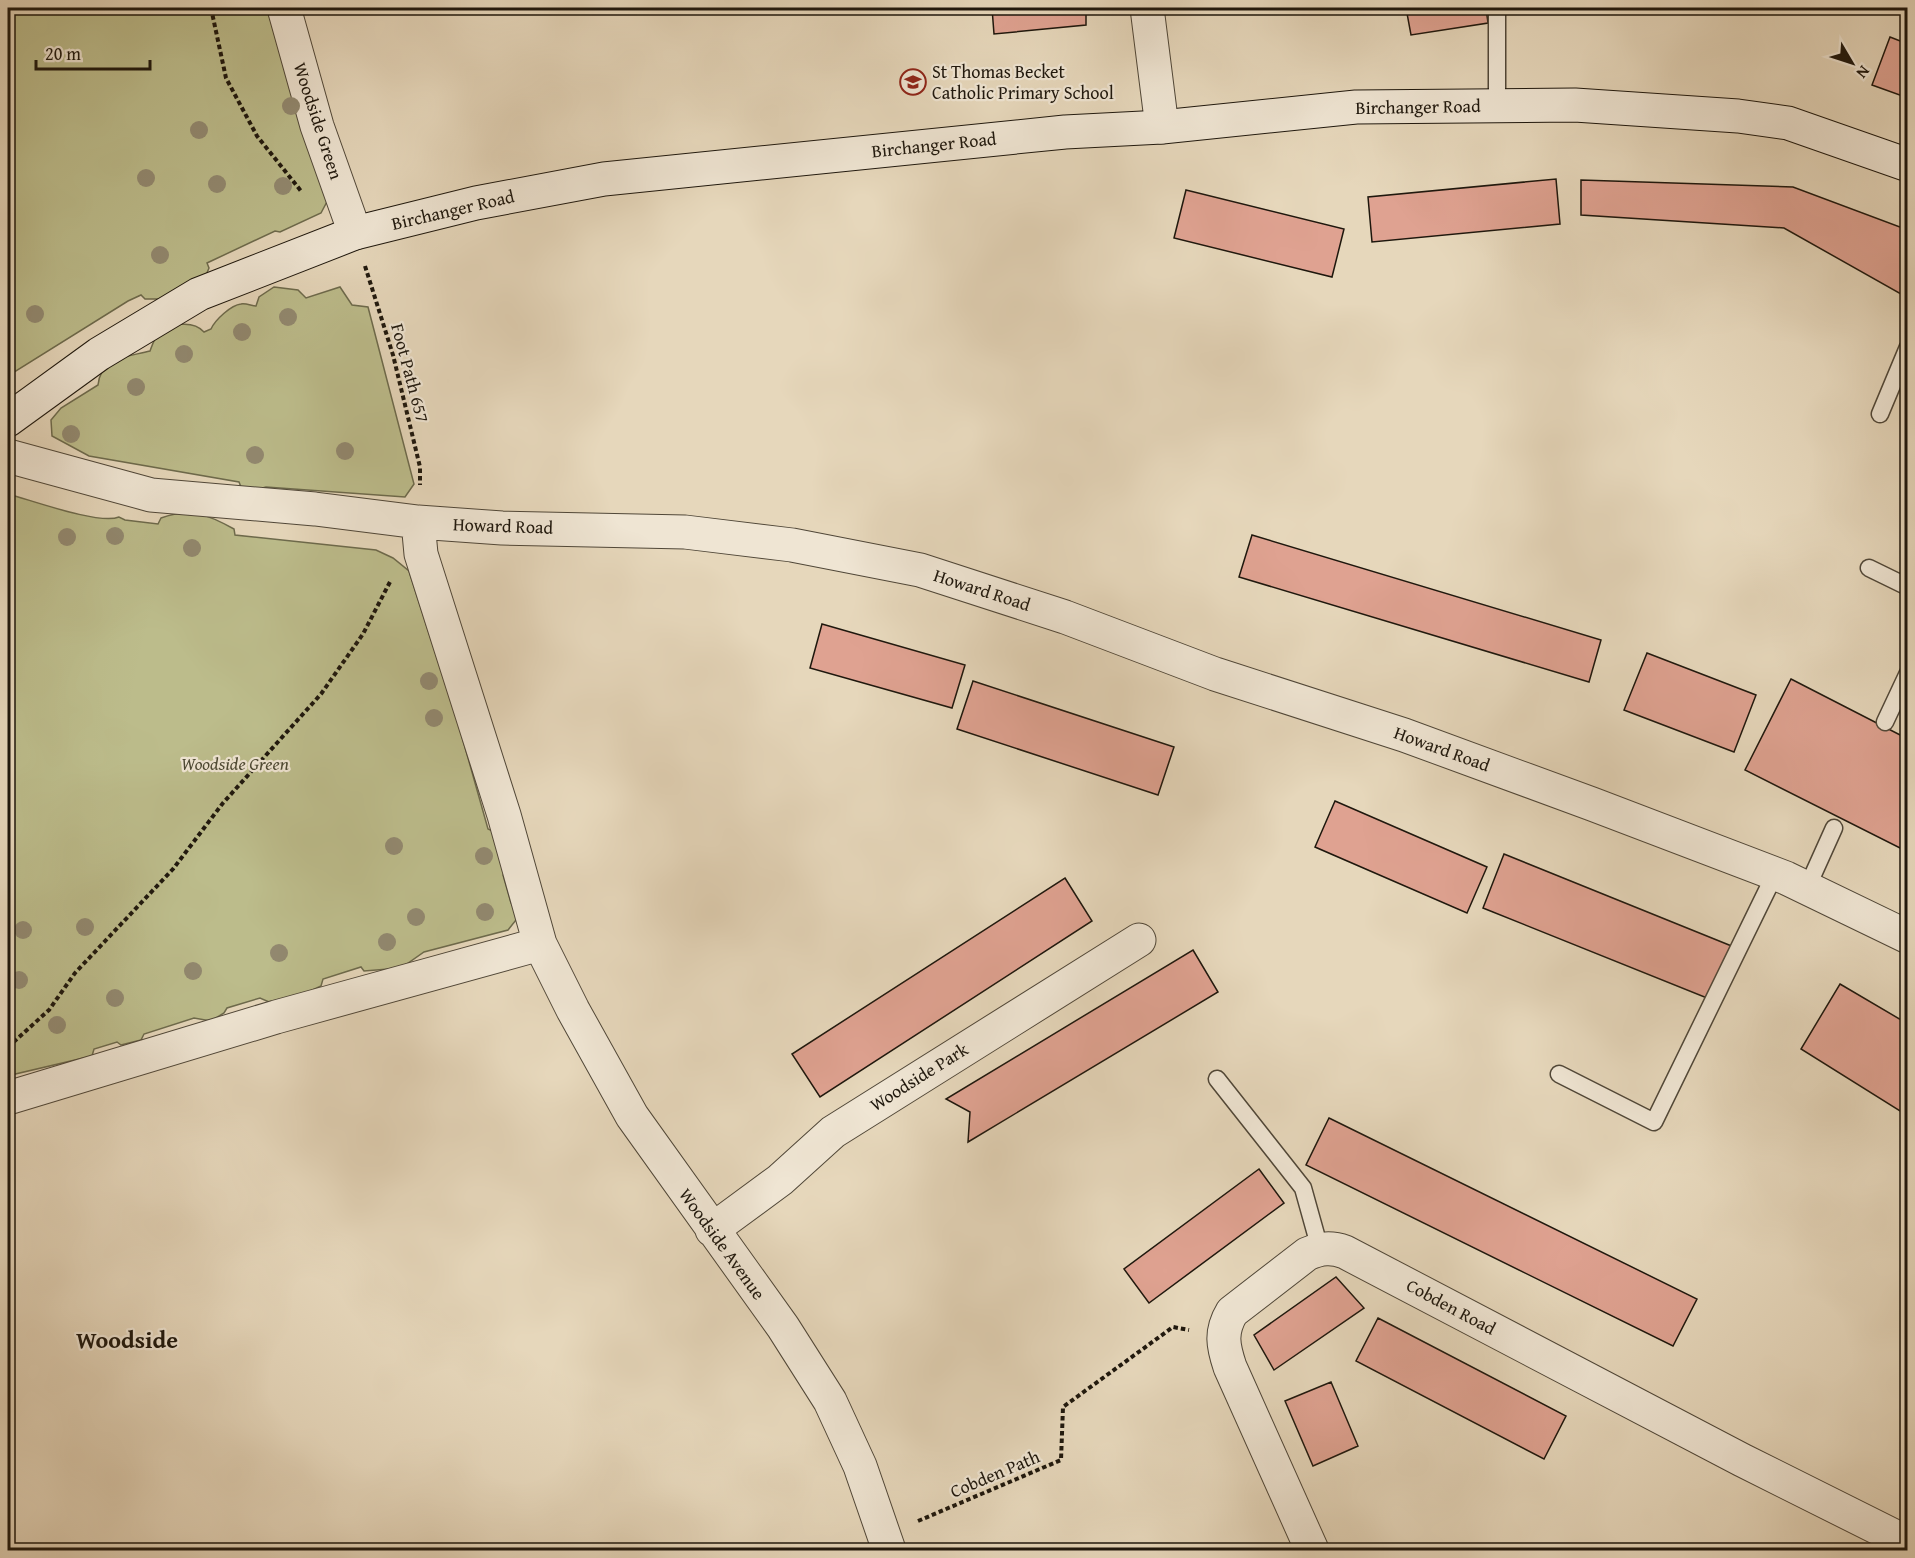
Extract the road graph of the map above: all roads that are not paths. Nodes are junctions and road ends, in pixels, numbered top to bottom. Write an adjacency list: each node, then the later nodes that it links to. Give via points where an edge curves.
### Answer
1 (284, 8): 7 (street, Woodside Green, via 317,126)
2 (1147, 8): 5 (street)
3 (1497, 8): 4 (lane)
4 (1497, 106): 5 (street, Birchanger Road, via 1356,107); 6 (street, Birchanger Road, via 1575,105 1788,123)
5 (1162, 127): 7 (street, Birchanger Road, via 1054,133 604,179 476,203)
6 (1908, 165)
7 (355, 233): 10 (street, Birchanger Road, via 199,294 99,354)
8 (1908, 347): 9 (lane)
9 (1880, 414)
10 (8, 420)
11 (8, 456): 12 (street, Howard Road, via 151,495 315,509)
12 (420, 538): 18 (street, Howard Road, via 502,528 685,532 792,545 920,570 1065,617 1215,674 1404,735); 22 (street)
13 (1869, 568): 14 (lane)
14 (1908, 587)
15 (1908, 673): 16 (lane)
16 (1885, 722)
17 (1834, 828): 19 (lane)
18 (1775, 874): 19 (street, Howard Road); 23 (lane, via 1654,1122)
19 (1807, 888): 20 (street, Howard Road)
20 (1908, 937)
21 (1139, 940): 26 (street, Woodside Park, via 833,1132 780,1180)
22 (540, 944): 25 (street, via 276,1017); 26 (street, Woodside Avenue, via 632,1116)
23 (1559, 1074)
24 (1217, 1079): 27 (lane, via 1303,1188)
25 (8, 1098)
26 (712, 1230): 28 (street, Woodside Avenue, via 783,1327 830,1401 860,1466)
27 (1320, 1249): 29 (street, Cobden Road, via 1345,1252); 30 (street, via 1307,1254 1232,1312 1222,1337 1230,1367)
28 (887, 1543)
29 (1908, 1543)
30 (1312, 1551)

